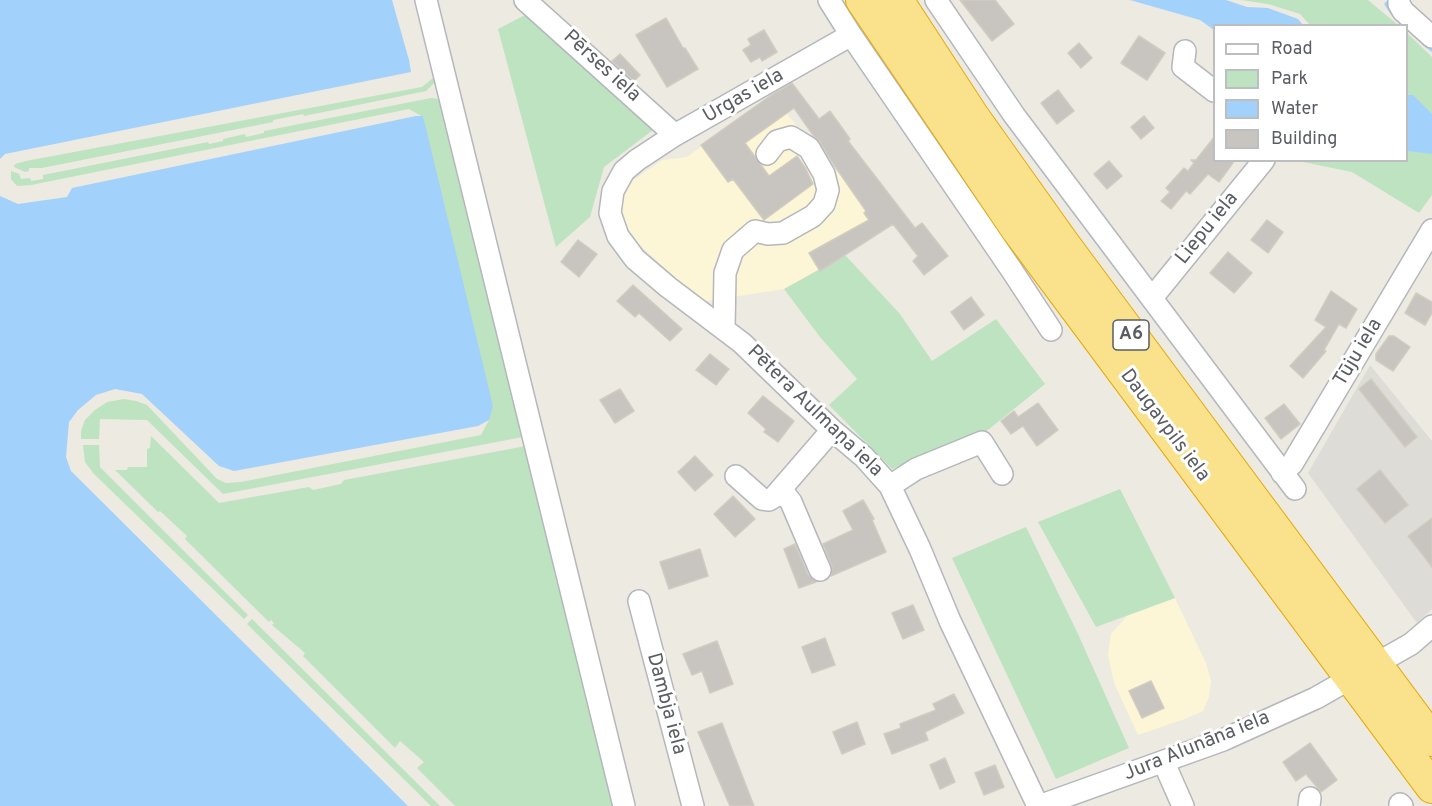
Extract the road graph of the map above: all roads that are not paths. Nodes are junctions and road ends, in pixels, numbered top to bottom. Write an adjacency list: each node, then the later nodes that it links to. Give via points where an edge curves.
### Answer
1 (426, 0): 32 (street)
2 (525, 0): 12 (street, Pērses iela)
3 (830, 0): 8 (street)
4 (862, 0): 28 (highway, Daugavpils iela / A6, via 1017,229)
5 (897, 0): 28 (highway, Daugavpils iela / A6, via 972,115)
6 (936, 0): 17 (street, via 1014,115)
7 (1399, 0): 9 (street, via 1403,11)
8 (851, 35): 12 (street, Urgas iela); 19 (street)
9 (1432, 37)
10 (1185, 51): 11 (street, via 1183,67)
11 (1213, 90)
12 (675, 135): 14 (street, Urgas iela)
13 (767, 154): 18 (street, via 777,141 791,137 809,148 828,190 824,204 813,216 783,233 755,231 733,250 725,273)
14 (637, 160): 18 (street, Pētera Aulmaņa iela, via 624,171 613,191 610,213 618,236 635,259)
15 (1262, 162): 17 (street, Liepu iela)
16 (1432, 231): 17 (street, Tūju iela, via 1292,465 1288,481)
17 (1152, 298)
18 (724, 329): 20 (street, Pētera Aulmaņa iela)
19 (1051, 330)
20 (832, 430): 23 (street, Pētera Aulmaņa iela); 24 (street)
21 (1002, 474): 23 (street, via 982,442 916,470)
22 (736, 476): 24 (street, via 762,499 770,500)
23 (890, 486): 34 (street, Pētera Aulmaņa iela)
24 (781, 489): 25 (street, via 791,502)
25 (820, 570)
26 (639, 601): 33 (street, Dambja iela)
27 (1430, 633): 28 (street, Jura Alunāna iela)
28 (1363, 671): 29 (highway, Daugavpils iela / A6); 30 (street, Jura Alunāna iela, via 1316,698); 31 (highway, Daugavpils iela / A6)
29 (1432, 740)
30 (1164, 763): 34 (street, Jura Alunāna iela); 35 (street)
31 (1432, 787)
32 (624, 806)
33 (693, 806)
34 (1039, 806)
35 (1183, 806)

